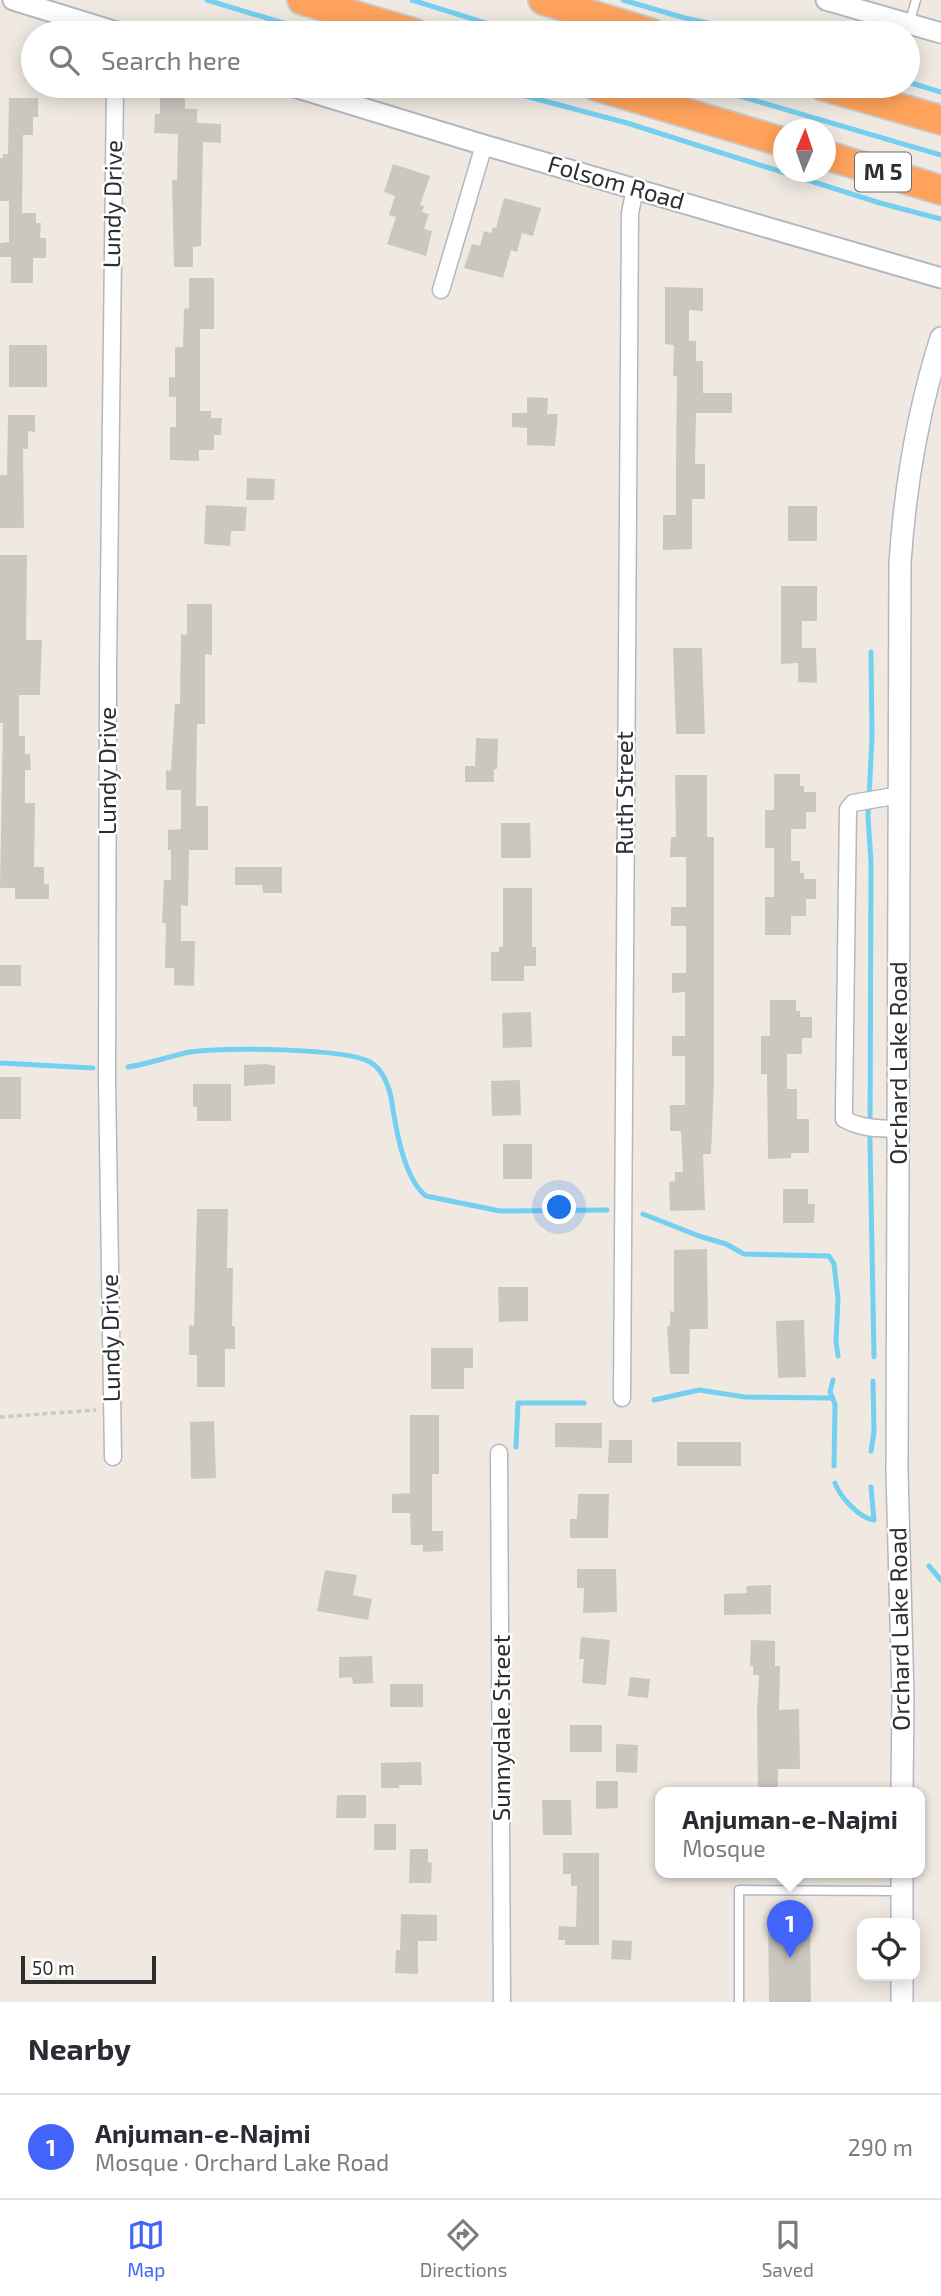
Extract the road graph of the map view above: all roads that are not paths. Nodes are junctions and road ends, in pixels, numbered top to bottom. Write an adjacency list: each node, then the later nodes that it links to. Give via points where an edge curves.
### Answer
1 (13, 0): 6 (street)
2 (302, 0): 7 (highway)
3 (543, 0): 8 (highway)
4 (826, 0): 9 (street)
5 (916, 0): 10 (lane)
6 (81, 21)
7 (373, 21)
8 (612, 21)
9 (899, 21)
10 (910, 21)
11 (920, 27): 12 (street)
12 (941, 33)
13 (115, 98): 30 (street, Lundy Drive, via 107,1080)
14 (330, 98): 19 (street, Folsom Road)
15 (636, 98): 18 (highway)
16 (864, 98): 17 (highway)
17 (941, 120)
18 (773, 139)
19 (484, 145): 21 (street, Folsom Road); 24 (street)
20 (836, 158): 22 (highway, M 5)
21 (635, 189): 23 (street, Folsom Road); 28 (street, Ruth Street, via 630,213)
22 (941, 190)
23 (941, 278)
24 (441, 289)
25 (941, 338): 26 (main road, Orchard Lake Road, via 919,418 903,520)
26 (900, 795): 27 (main road, Orchard Lake Road); 27 (street, via 853,803 848,809 844,1107 845,1119 853,1124)
27 (898, 1129): 31 (main road, Orchard Lake Road)
28 (622, 1398)
29 (499, 1453): 35 (street, Sunnydale Street)
30 (113, 1457)
31 (902, 1787)
32 (902, 1882): 33 (main road); 36 (lane, via 739,1890)
33 (902, 1918)
34 (902, 1981): 37 (main road)
35 (502, 2002)
36 (738, 2002)
37 (902, 2002)

